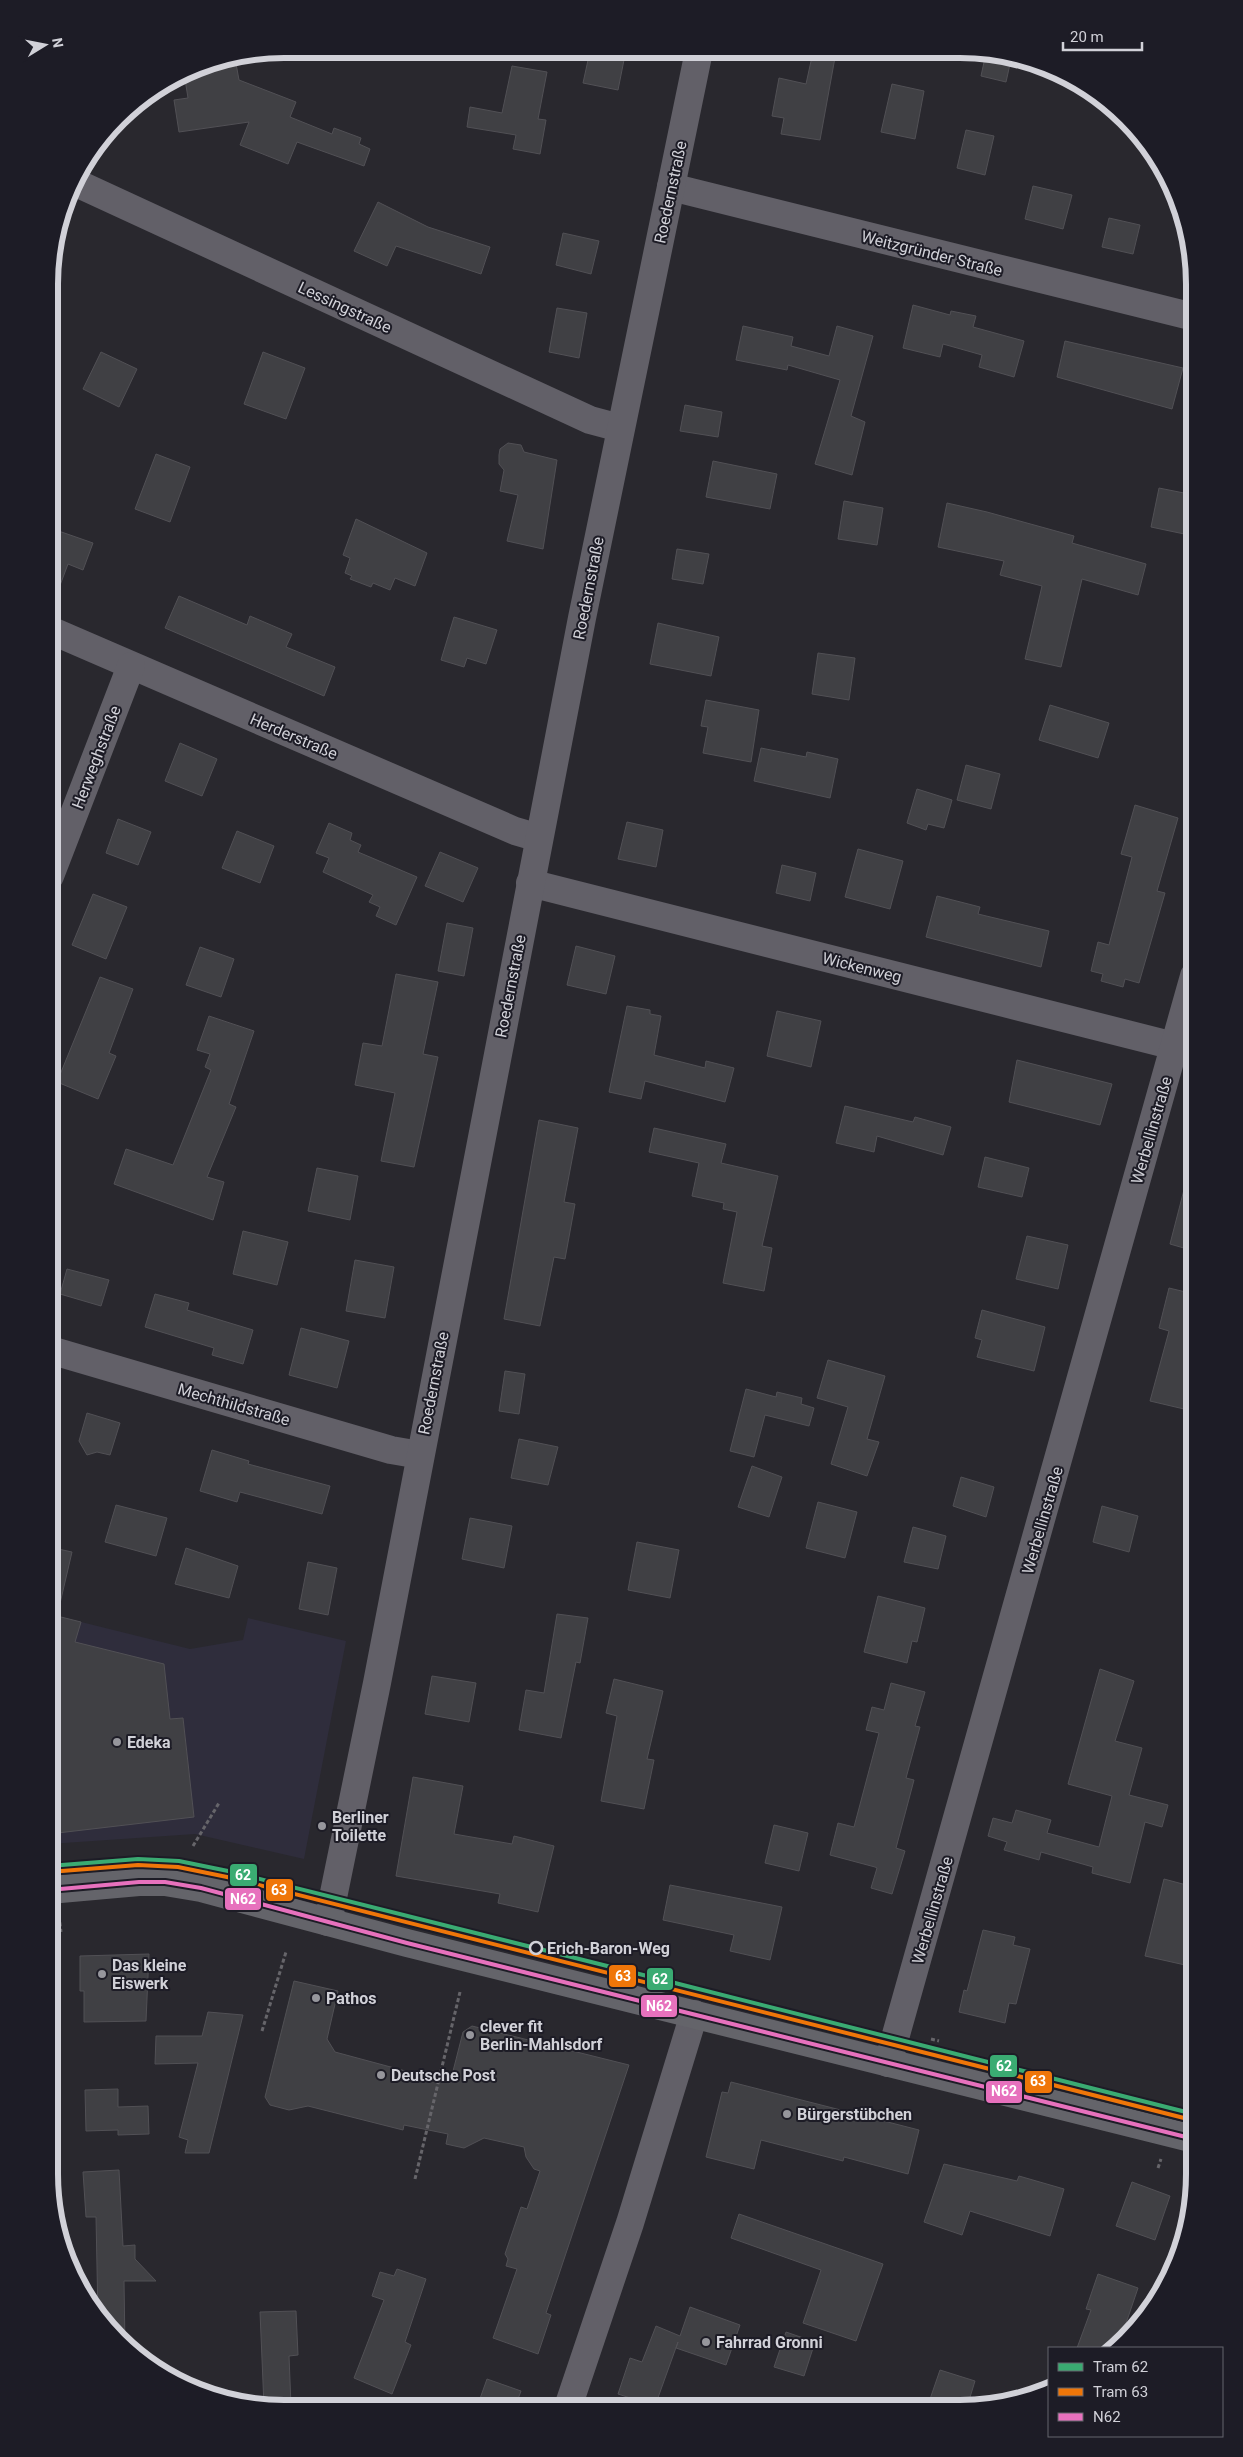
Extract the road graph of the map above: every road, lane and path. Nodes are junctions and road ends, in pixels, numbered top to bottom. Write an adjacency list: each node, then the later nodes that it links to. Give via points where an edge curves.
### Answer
1 (698, 58): 3 (street, Roedernstraße)
2 (80, 186): 5 (street, Lessingstraße, via 590,420)
3 (671, 187): 4 (street, Weitzgründer Straße); 5 (street, Roedernstraße)
4 (1186, 315)
5 (620, 428): 8 (street, Roedernstraße)
6 (58, 634): 7 (street, Herderstraße)
7 (131, 666): 8 (street, Herderstraße, via 515,831); 9 (street, Herweghstraße)
8 (538, 838): 10 (street, Roedernstraße)
9 (58, 855)
10 (530, 883): 12 (street, Wickenweg); 14 (street, Roedernstraße)
11 (1186, 1034): 12 (street, Werbellinstraße)
12 (1184, 1049): 25 (street, Werbellinstraße)
13 (58, 1352): 14 (street, Mechthildstraße, via 391,1450)
14 (420, 1455): 18 (street, Roedernstraße)
15 (219, 1803): 16 (path)
16 (194, 1846)
17 (58, 1889): 18 (main road, via 165,1882 238,1897)
18 (328, 1922): 21 (main road)
19 (286, 1952): 22 (path)
20 (460, 1992): 27 (path)
21 (694, 2014): 25 (main road); 28 (street, via 630,2223)
22 (262, 2031)
23 (932, 2039): 24 (path)
24 (939, 2041)
25 (888, 2063): 26 (main road)
26 (1186, 2137)
27 (415, 2179)
28 (570, 2400)

